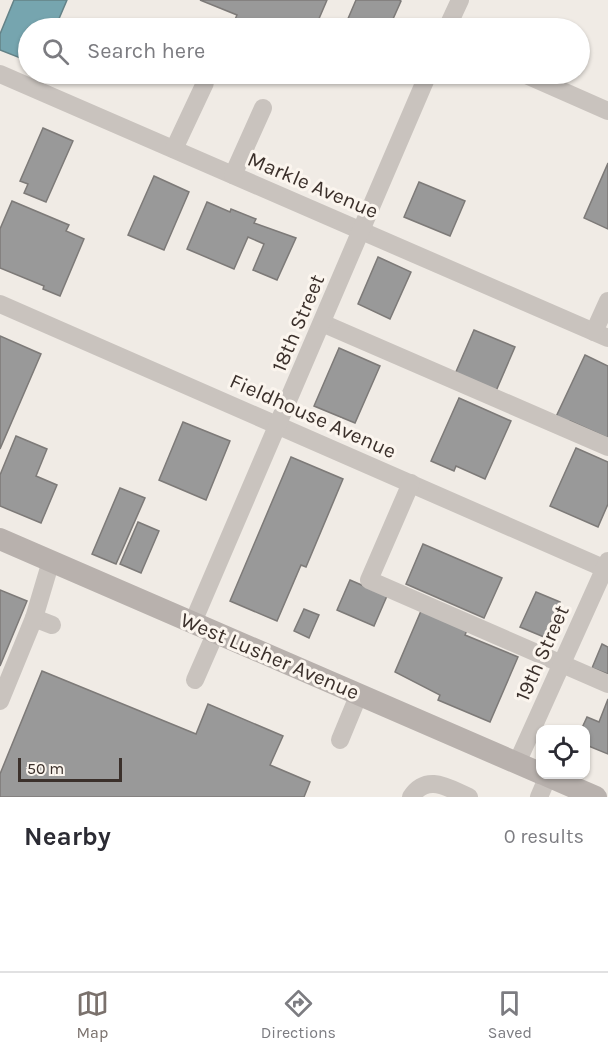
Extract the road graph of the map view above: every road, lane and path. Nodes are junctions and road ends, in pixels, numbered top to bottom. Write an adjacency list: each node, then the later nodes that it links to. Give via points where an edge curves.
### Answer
1 (460, 0): 2 (street)
2 (452, 18)
3 (0, 74): 4 (street, Markle Avenue)
4 (18, 82)
5 (23, 84): 11 (street, Markle Avenue)
6 (206, 84): 11 (street)
7 (424, 84): 13 (street, 18th Street)
8 (547, 84): 10 (street)
9 (263, 108): 12 (street)
10 (608, 111)
11 (174, 149): 12 (street, Markle Avenue)
12 (233, 175): 13 (street, Markle Avenue)
13 (361, 230): 16 (street, 18th Street); 17 (street, Markle Avenue)
14 (608, 301): 17 (street)
15 (0, 304): 18 (street, Fieldhouse Avenue)
16 (322, 323): 18 (street, 18th Street); 19 (street)
17 (601, 335)
18 (279, 425): 20 (street, Fieldhouse Avenue); 25 (street, 18th Street)
19 (608, 447)
20 (411, 483): 23 (street, Fieldhouse Avenue); 28 (street, via 369,580)
21 (0, 539): 22 (main road, West Lusher Avenue)
22 (51, 561): 24 (street); 25 (main road, West Lusher Avenue)
23 (607, 567): 28 (street, 19th Street)
24 (34, 618): 26 (street); 32 (street)
25 (193, 622): 27 (main road, West Lusher Avenue)
26 (52, 625)
27 (216, 632): 29 (street); 31 (main road, West Lusher Avenue)
28 (562, 664): 30 (street); 34 (street, 19th Street)
29 (195, 680)
30 (608, 684)
31 (359, 694): 33 (street); 34 (main road, West Lusher Avenue)
32 (0, 701)
33 (340, 741)
34 (517, 763): 35 (main road, West Lusher Avenue)
35 (536, 771)
36 (543, 779): 40 (street)
37 (553, 779): 41 (main road, West Lusher Avenue)
38 (411, 797): 39 (street, via 419,786 436,783)
39 (469, 797)
40 (539, 797)
41 (596, 797)

